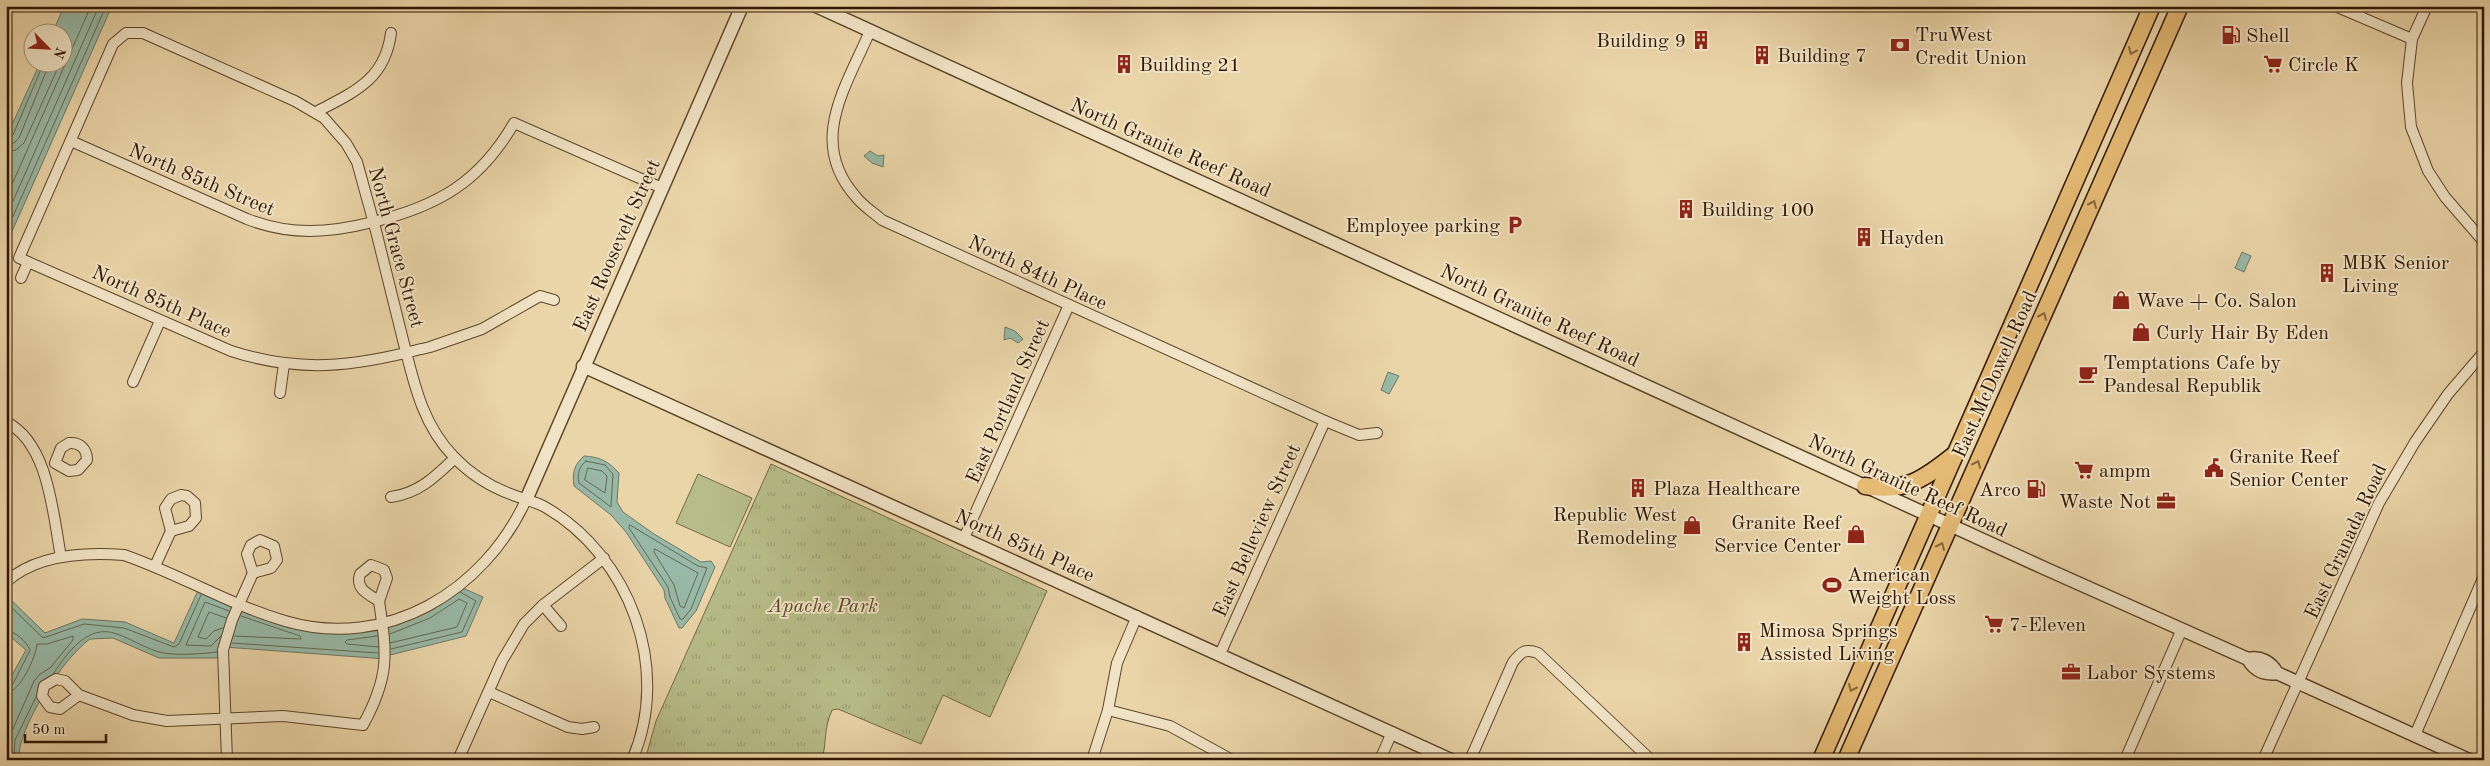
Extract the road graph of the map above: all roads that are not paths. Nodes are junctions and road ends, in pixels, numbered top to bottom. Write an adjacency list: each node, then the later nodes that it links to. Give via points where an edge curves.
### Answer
1 (742, 6): 12 (street, East Roosevelt Street)
2 (816, 6): 7 (street, North Granite Reef Road)
3 (2152, 6): 14 (main road, East McDowell Road, one-way to 14)
4 (2180, 6): 16 (main road, East McDowell Road, one-way to 4)
5 (2336, 6): 9 (street)
6 (2427, 6): 9 (street)
7 (870, 31): 20 (street, North 84th Place, via 836,108 831,133 832,154 842,178 856,198 882,220); 35 (street, North Granite Reef Road)
8 (391, 33): 10 (street, via 389,52 372,76 351,94)
9 (2412, 40): 15 (street, via 2408,107 2419,152 2444,197)
10 (316, 112): 11 (street, North Grace Street, via 143,33 126,33 114,44); 13 (street, North Grace Street, via 332,126 352,152 361,172)
11 (71, 141): 13 (street, North 85th Street, via 272,228 324,232); 17 (street)
12 (662, 188): 13 (street, North 85th Street, via 514,123 488,161 452,192 418,210); 25 (street, East Roosevelt Street)
13 (374, 222): 23 (street, North Grace Street)
14 (2050, 238): 16 (main road); 31 (main road, East McDowell Road)
15 (2484, 242)
16 (2073, 248): 39 (main road, East McDowell Road, one-way to 16)
17 (23, 260): 18 (street); 21 (street, North 85th Place)
18 (21, 278)
19 (554, 300): 23 (street, North 85th Place, via 540,296 470,334)
20 (1069, 305): 28 (street, North 84th Place); 41 (street, East Portland Street)
21 (160, 321): 24 (street, North 85th Place, via 230,351); 26 (street)
22 (2484, 352): 56 (street, East Granada Road, via 2448,394 2420,434 2384,495)
23 (406, 353): 24 (street, North 85th Place, via 349,365 314,367); 32 (street, North Grace Street, via 424,413)
24 (284, 364): 27 (street)
25 (584, 366): 37 (street, East Roosevelt Street); 41 (street, North 85th Place)
26 (133, 382)
27 (280, 393)
28 (1325, 421): 30 (street, North 84th Place, via 1359,435); 55 (street, East Belleview Street)
29 (6, 422): 34 (street, via 26,436)
30 (1377, 433)
31 (1956, 454): 35 (main road, via 1911,484 1886,489); 38 (main road, East McDowell Road)
32 (455, 458): 36 (street, via 424,486 408,494); 37 (street, North Grace Street, via 488,484)
33 (55, 463): 34 (street)
34 (43, 468): 42 (street)
35 (1865, 486): 38 (street, North Granite Reef Road)
36 (391, 497)
37 (526, 500): 43 (street, North Grace Street, via 544,506 568,523); 52 (street, via 492,556 475,572 431,604)
38 (1929, 515): 39 (street, North Granite Reef Road); 73 (main road, East McDowell Road, one-way to 73)
39 (1950, 525): 54 (street, North Granite Reef Road); 74 (main road, East McDowell Road, one-way to 39)
40 (171, 531): 44 (street)
41 (964, 538): 51 (street, North 85th Place)
42 (61, 557): 44 (street, via 96,553 124,555); 47 (street, via 15,574)
43 (604, 558): 50 (street); 66 (street, North Grace Street, via 635,613 646,667 642,726)
44 (155, 566): 49 (street)
45 (254, 574): 49 (street)
46 (2484, 576): 63 (street)
47 (6, 582)
48 (378, 601): 52 (street)
49 (240, 604): 52 (street, via 284,621 319,628); 60 (street, via 223,650)
50 (543, 605): 53 (street); 57 (street, via 524,624 510,645)
51 (1137, 616): 55 (street, North 85th Place); 59 (street, via 1117,663)
52 (382, 625): 60 (street, via 386,656 383,682 363,725 283,716)
53 (561, 626)
54 (2182, 629): 56 (street, North Granite Reef Road, via 2248,659 2252,666 2268,674 2277,672); 75 (street)
55 (1220, 654): 62 (street, North 85th Place)
56 (2298, 682): 63 (street, North Granite Reef Road); 76 (street, East Granada Road)
57 (489, 692): 61 (street, via 568,727); 65 (street)
58 (79, 694): 60 (street, via 148,718 185,721)
59 (1108, 710): 67 (street); 68 (street, via 1170,726)
60 (225, 718): 64 (street)
61 (594, 727)
62 (1392, 732): 69 (street); 70 (street, North 85th Place)
63 (2415, 735): 77 (street, North Granite Reef Road)
64 (227, 760)
65 (458, 760)
66 (632, 760)
67 (1092, 760)
68 (1232, 760)
69 (1380, 760)
70 (1451, 760)
71 (1470, 760): 72 (street, via 1513,662 1522,652 1529,650 1538,653)
72 (1652, 760)
73 (1820, 760)
74 (1846, 760)
75 (2125, 760)
76 (2263, 760)
77 (2469, 760)

